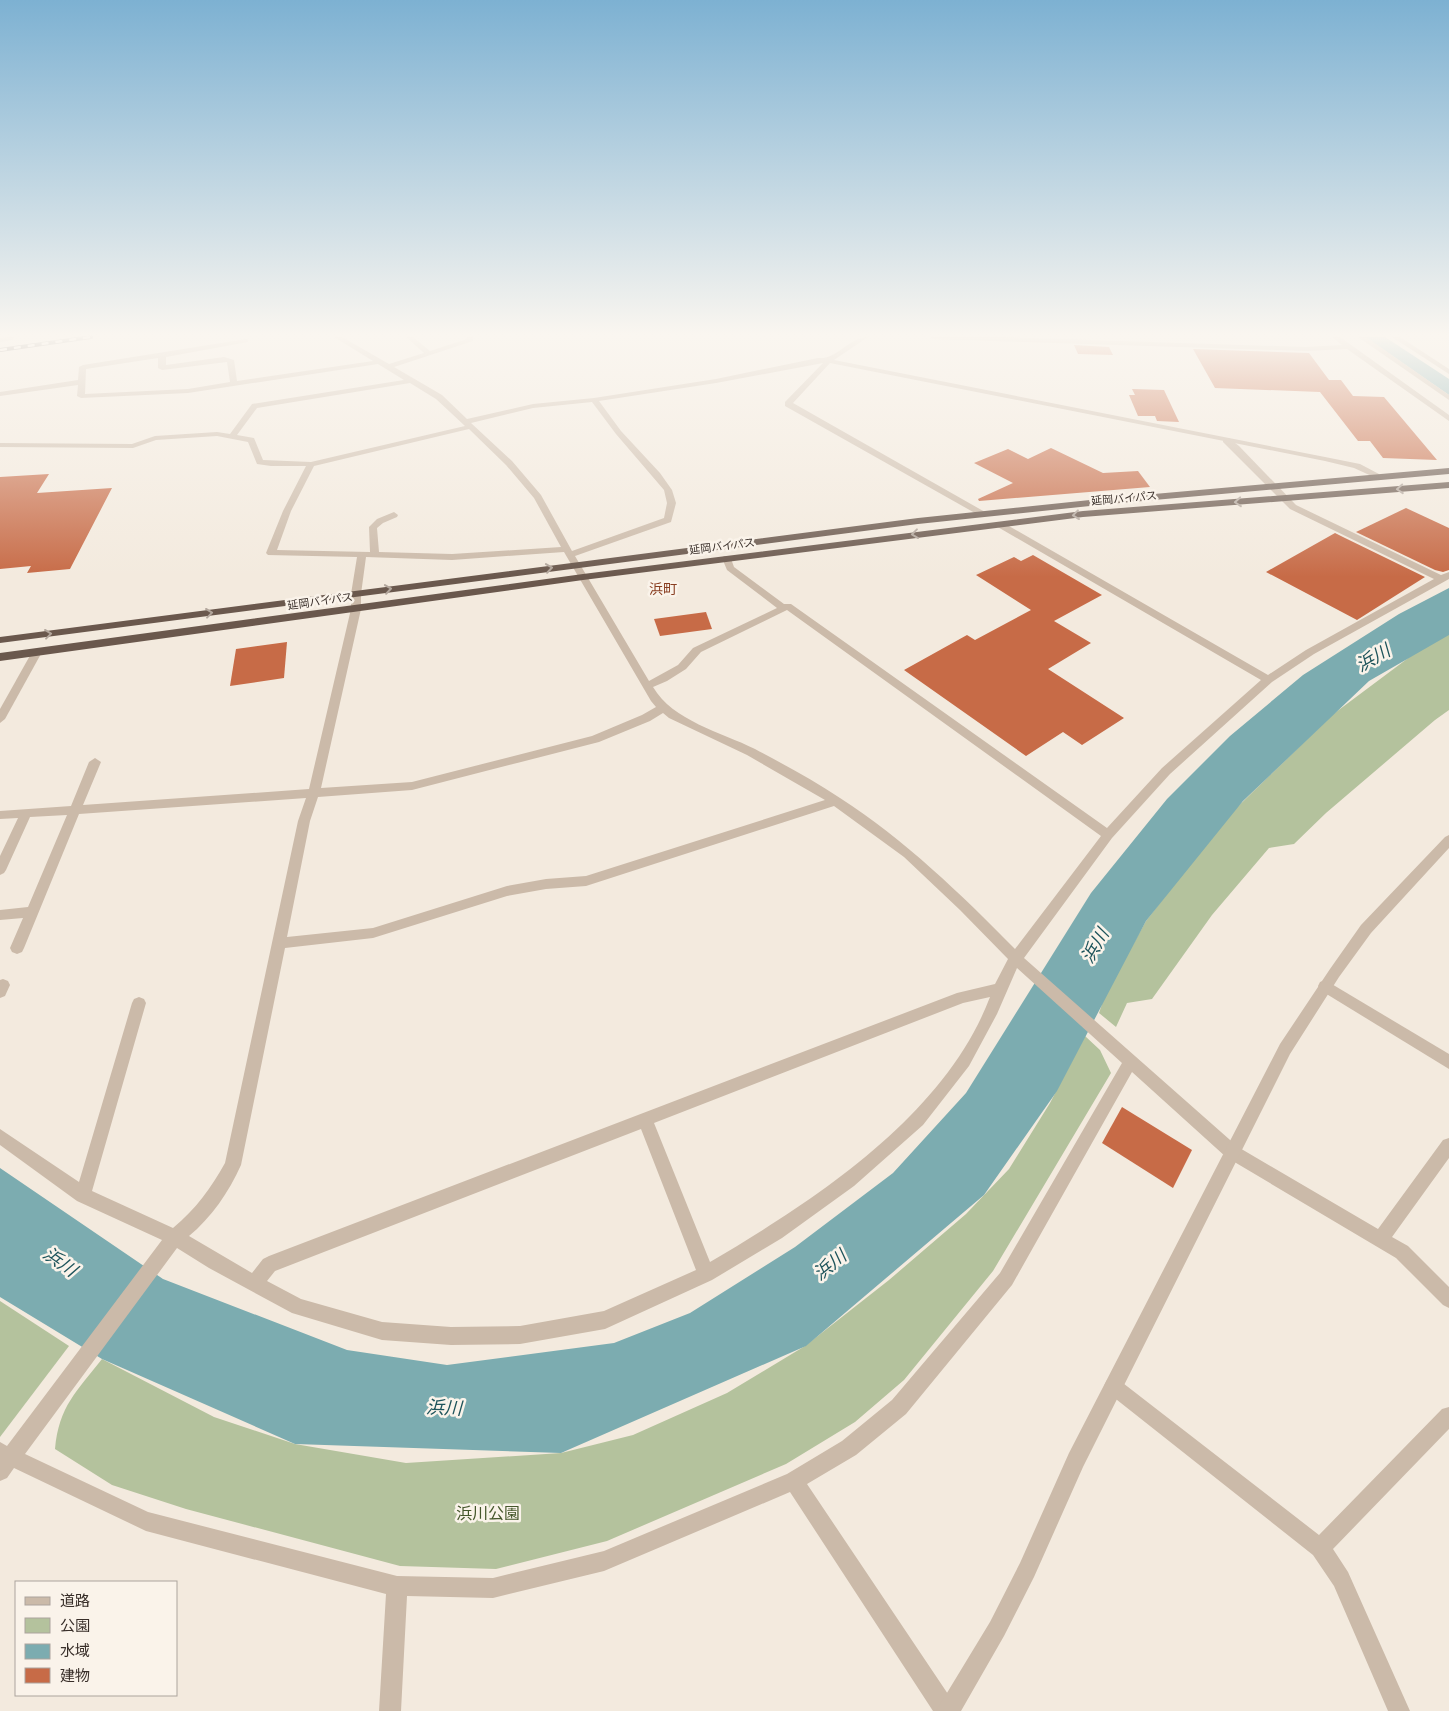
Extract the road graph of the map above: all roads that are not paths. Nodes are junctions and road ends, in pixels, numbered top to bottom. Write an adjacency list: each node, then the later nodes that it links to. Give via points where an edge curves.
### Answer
1 (247, 417): 8 (street)
2 (459, 417): 7 (street)
3 (493, 417): 7 (street)
4 (606, 417): 22 (street, via 668,492 671,509 668,520)
5 (811, 417): 17 (street)
6 (1109, 417): 9 (street)
7 (466, 424): 11 (street); 22 (street, via 509,462 538,497)
8 (232, 436): 10 (street, via 155,438 133,446); 11 (street, via 251,440 260,462)
9 (1226, 440): 13 (street, via 1357,466); 15 (street)
10 (0, 445)
11 (311, 464): 20 (street, via 287,511 271,553)
12 (1449, 471): 13 (highway, 延岡バイパス)
13 (1376, 476): 15 (highway, 延岡バイパス)
14 (1449, 485): 16 (highway, 延岡バイパス, one-way to 16)
15 (1271, 486): 16 (street); 17 (highway, 延岡バイパス)
16 (1284, 498): 19 (highway, 延岡バイパス, one-way to 19); 25 (street, via 1293,507)
17 (982, 514): 22 (highway, 延岡バイパス)
18 (394, 515): 21 (street, via 380,520 373,527)
19 (999, 524): 23 (highway, 延岡バイパス, one-way to 23); 32 (street)
20 (362, 555): 21 (street); 26 (street)
21 (375, 555): 22 (street)
22 (570, 556): 24 (street); 26 (highway, 延岡バイパス, one-way to 22)
23 (726, 558): 24 (highway, 延岡バイパス); 27 (street, via 730,568)
24 (583, 577): 28 (highway, 延岡バイパス); 33 (street)
25 (1445, 577): 32 (street, via 1310,652)
26 (356, 594): 28 (street); 29 (highway, 延岡バイパス, one-way to 26)
27 (783, 608): 33 (street, via 697,650 682,666); 42 (street, via 788,606)
28 (356, 609): 30 (highway, 延岡バイパス); 37 (street)
29 (0, 640)
30 (37, 652): 31 (highway, 延岡バイパス); 35 (street)
31 (0, 657)
32 (1268, 680): 42 (street, via 1166,771)
33 (648, 685): 34 (street)
34 (663, 708): 37 (street, via 595,739 412,786); 38 (street, via 751,752)
35 (0, 719)
36 (95, 762): 39 (street)
37 (314, 792): 39 (street); 47 (street, via 304,821)
38 (836, 801): 47 (street, via 586,881 507,891 373,933); 49 (street, via 908,854)
39 (76, 809): 40 (street); 45 (street)
40 (26, 813): 41 (street); 44 (street)
41 (0, 815)
42 (1108, 835): 49 (street)
43 (1449, 840): 50 (street, via 1367,929)
44 (0, 870)
45 (32, 912): 46 (street); 48 (street)
46 (0, 915)
47 (280, 943): 60 (street, via 233,1165 197,1219)
48 (17, 948)
49 (1019, 962): 51 (street); 53 (street)
50 (1325, 986): 54 (street); 58 (street, via 1285,1049)
51 (1000, 989): 55 (street, via 962,997); 62 (street, via 964,1061 918,1120 848,1180 776,1232)
52 (139, 1003): 59 (street)
53 (1130, 1062): 58 (street); 68 (street, via 1006,1279 899,1407 850,1448)
54 (1449, 1062)
55 (645, 1120): 62 (street); 63 (street, via 269,1265)
56 (0, 1136): 59 (street)
57 (1449, 1145): 61 (street)
58 (1232, 1152): 61 (street); 65 (street)
59 (83, 1195): 60 (street)
60 (175, 1237): 63 (street); 67 (street)
61 (1380, 1240): 64 (street, via 1402,1252)
62 (706, 1274): 63 (street, via 605,1320 520,1335 451,1336 382,1331 298,1307)
63 (254, 1284)
64 (1449, 1299)
65 (1113, 1386): 69 (street); 72 (street, via 997,1629)
66 (1449, 1416): 69 (street)
67 (3, 1460): 70 (street, via 146,1521)
68 (794, 1481): 70 (street, via 604,1561 493,1588); 72 (street)
69 (1320, 1548): 73 (street, via 1341,1579)
70 (397, 1586): 71 (street)
71 (390, 1711)
72 (947, 1711)
73 (1399, 1711)

